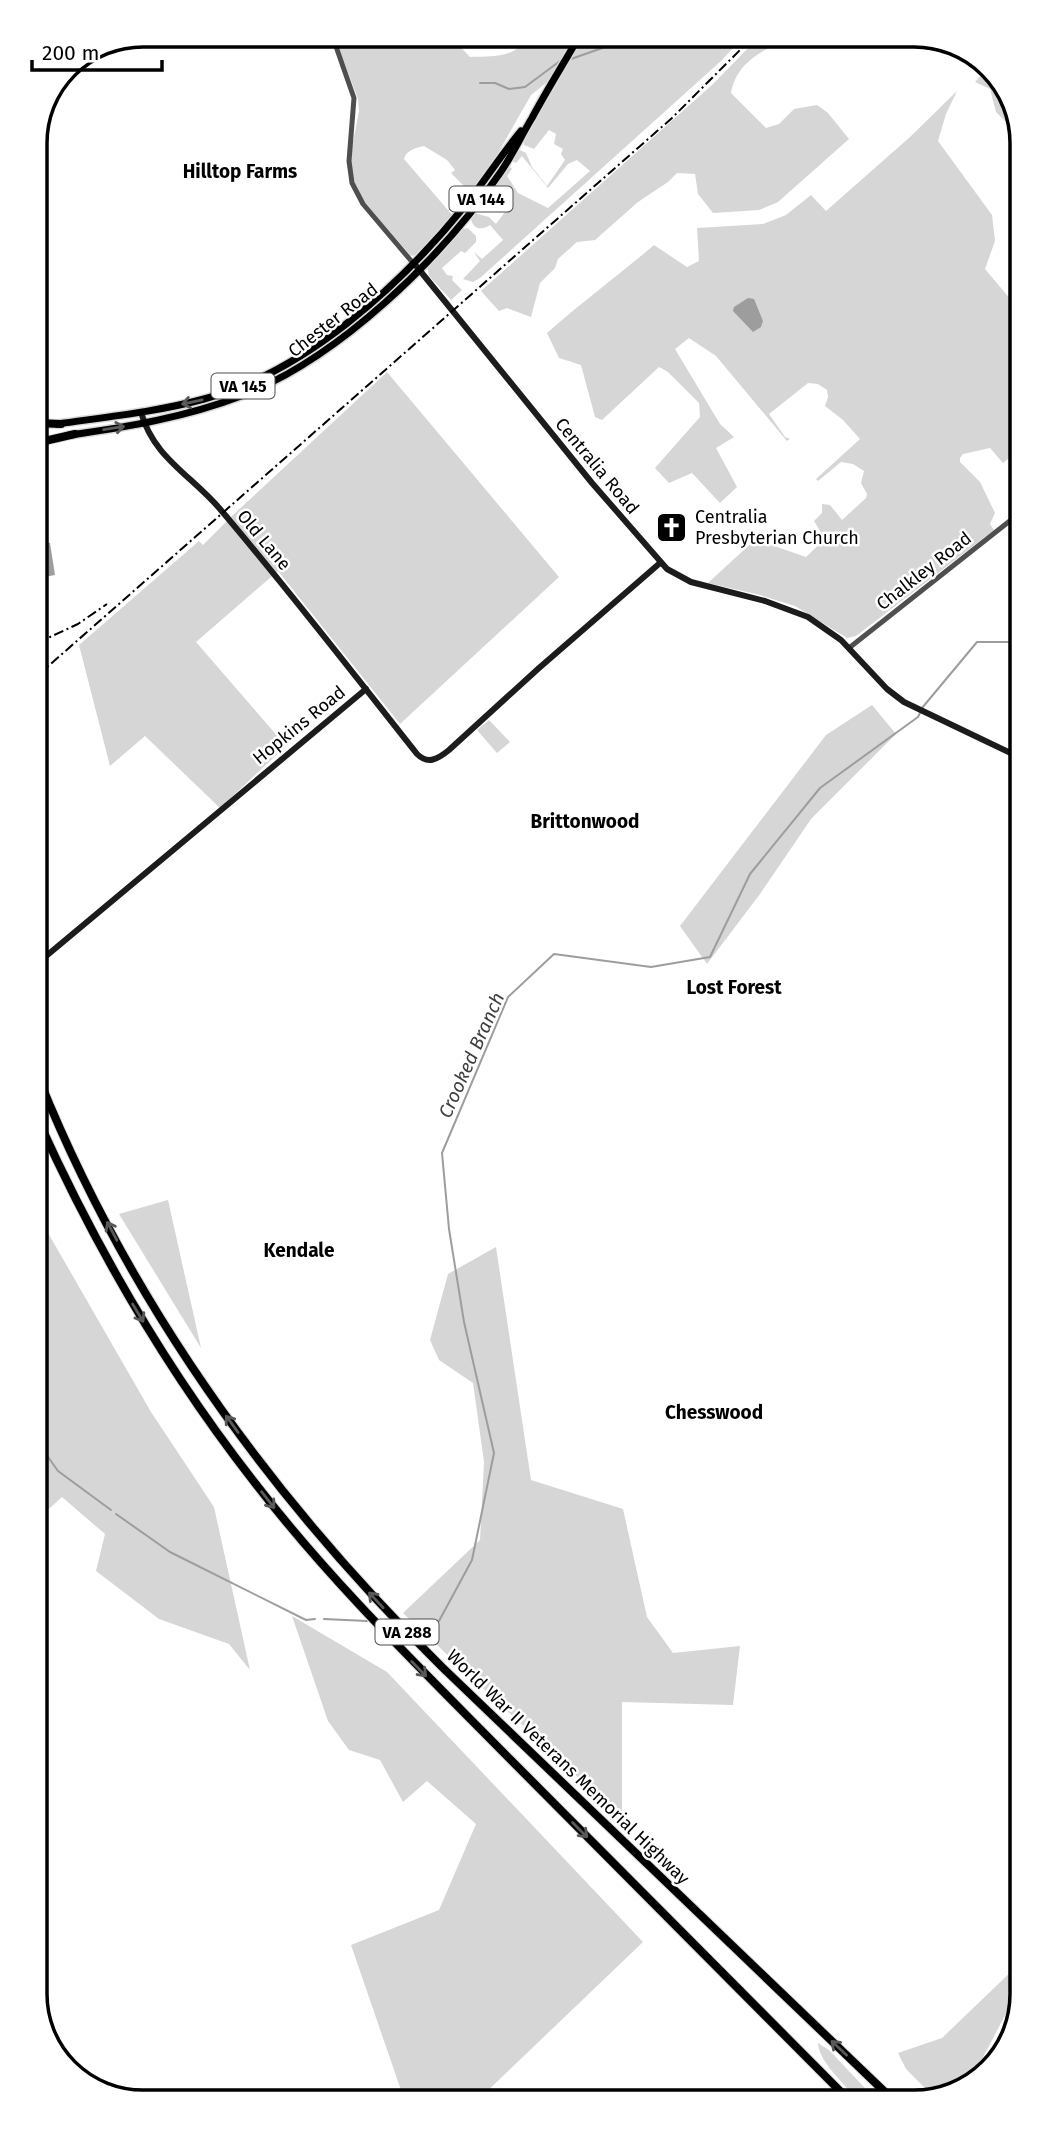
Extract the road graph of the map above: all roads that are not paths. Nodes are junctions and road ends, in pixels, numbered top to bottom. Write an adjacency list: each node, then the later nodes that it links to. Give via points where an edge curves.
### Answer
1 (336, 47): 3 (street, Centralia Road, via 354,98 349,160 352,183 363,204)
2 (573, 47): 3 (main road, Chester Road / VA 144, via 531,119)
3 (416, 266): 4 (main road, Chester Road / VA 145, one-way to 4, via 344,326 284,367 204,399); 5 (main road, Chester Road / VA 145, via 347,334 300,367 214,406); 11 (main road, Centralia Road)
4 (141, 412): 5 (main road, Old Lane); 6 (main road, Chester Road / VA 145)
5 (144, 423): 8 (main road, Chester Road / VA 145, one-way to 5); 13 (main road, Old Lane, via 160,451 221,511)
6 (61, 424): 7 (highway)
7 (47, 425)
8 (75, 435): 9 (highway)
9 (47, 439)
10 (1010, 521): 12 (street, Chalkley Road)
11 (660, 563): 12 (main road, Centralia Road, via 691,582 795,611); 13 (main road, Hopkins Road, via 439,758 419,757)
12 (849, 648): 14 (main road, Centralia Road, via 887,689 914,707)
13 (366, 689): 15 (main road, Hopkins Road)
14 (1010, 752)
15 (47, 955)
16 (47, 1096): 19 (highway, World War II Veterans Memorial Highway / VA 288, one-way to 16, via 442,1667 308,1523 234,1428 151,1301 87,1184)
17 (47, 1138): 18 (highway, World War II Veterans Memorial Highway / VA 288, one-way to 18, via 146,1325 203,1413 280,1516 374,1622)
18 (839, 2090)
19 (883, 2090)

